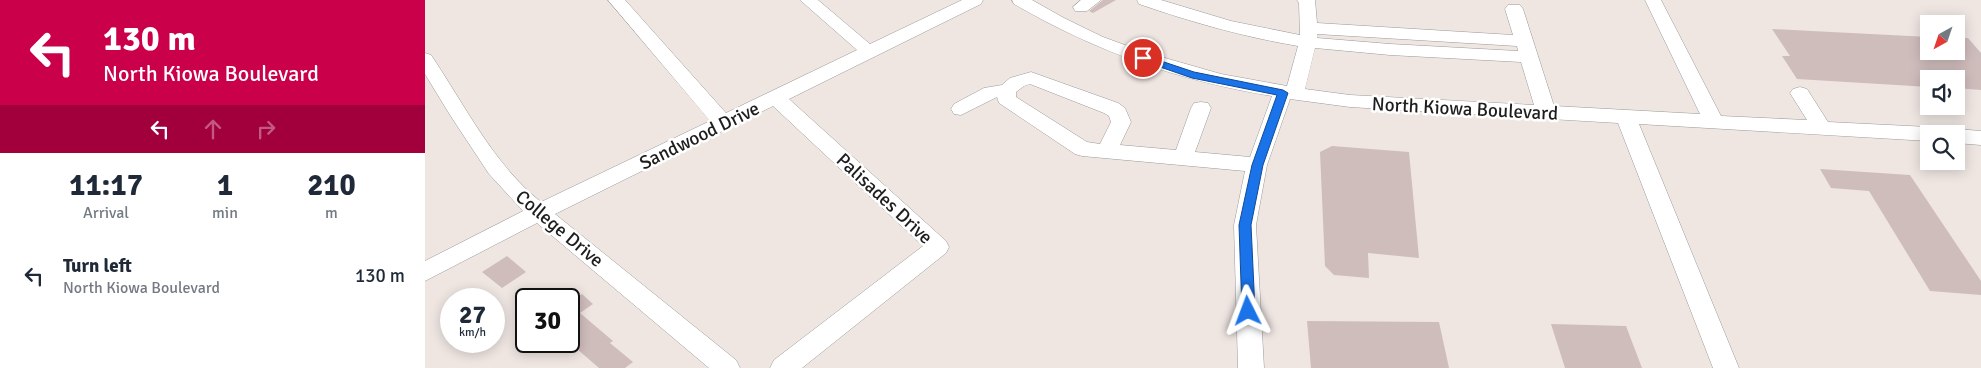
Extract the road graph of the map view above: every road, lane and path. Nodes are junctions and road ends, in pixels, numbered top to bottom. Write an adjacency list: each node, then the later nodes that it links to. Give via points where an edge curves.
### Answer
1 (616, 0): 22 (street)
2 (807, 0): 11 (street)
3 (975, 0): 11 (street, Sandwood Drive)
4 (1019, 0): 15 (street, North Kiowa Boulevard, via 1111,47 1192,75)
5 (1305, 0): 9 (street)
6 (1653, 0): 21 (street)
7 (1154, 1): 9 (street, via 1205,21)
8 (1514, 9): 10 (street)
9 (1309, 35): 10 (street); 15 (street)
10 (1526, 49): 19 (street)
11 (868, 51): 16 (street, Sandwood Drive)
12 (425, 59): 30 (street, College Drive, via 493,166 526,202)
13 (1007, 90): 18 (street, via 991,92); 27 (street, via 1006,99 1082,148); 27 (street, via 1017,82 1031,78 1111,108 1118,113 1121,122)
14 (1800, 93): 23 (street)
15 (1289, 94): 19 (street, North Kiowa Boulevard, via 1350,101); 29 (street)
16 (775, 97): 22 (street, Sandwood Drive); 33 (street, Palisades Drive, via 938,247)
17 (1201, 108): 28 (street)
18 (961, 109)
19 (1546, 112): 20 (street, North Kiowa Boulevard)
20 (1626, 117): 21 (street, North Kiowa Boulevard); 35 (street)
21 (1714, 122): 23 (street, North Kiowa Boulevard)
22 (723, 123): 30 (street, Sandwood Drive)
23 (1822, 128): 24 (street, North Kiowa Boulevard)
24 (1920, 133)
25 (1965, 137): 26 (street)
26 (1981, 138)
27 (1107, 151): 28 (street)
28 (1183, 158): 29 (street)
29 (1257, 165): 34 (street, via 1245,225)
30 (540, 212): 31 (street, Sandwood Drive); 32 (street, College Drive)
31 (425, 272)
32 (727, 368)
33 (783, 368)
34 (1251, 368)
35 (1726, 368)

